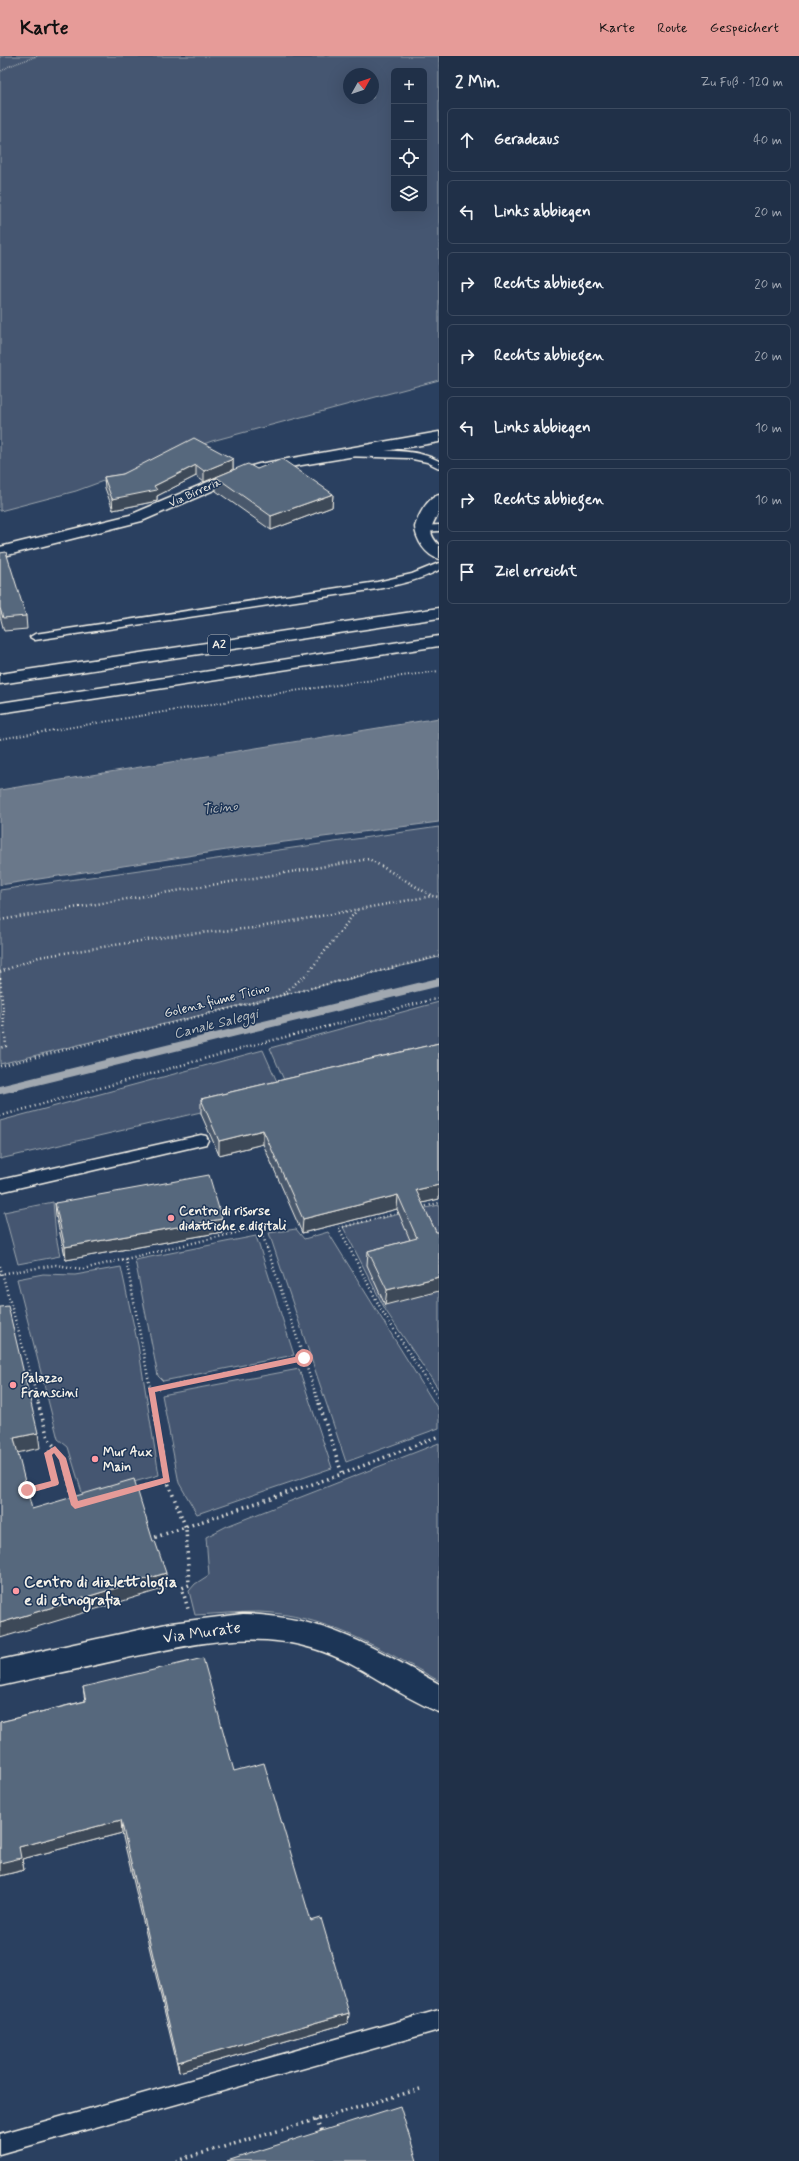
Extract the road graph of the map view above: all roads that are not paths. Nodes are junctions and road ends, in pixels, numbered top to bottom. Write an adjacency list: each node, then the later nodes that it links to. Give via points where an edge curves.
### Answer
1 (439, 437): 2 (main road, Via Birreria)
2 (346, 454): 3 (lane, via 417,457 429,459); 7 (main road, Via Birreria, via 250,471 136,518)
3 (439, 465)
4 (439, 500): 6 (main road, via 423,520)
5 (439, 528): 6 (lane)
6 (422, 529): 8 (main road, via 428,543)
7 (0, 552)
8 (439, 554)
9 (439, 566): 11 (lane, via 422,574 386,583)
10 (439, 613): 13 (main road, A2)
11 (35, 637)
12 (439, 641): 14 (main road, A2)
13 (0, 679)
14 (0, 708)
15 (202, 1140): 16 (lane)
16 (0, 1186)
17 (0, 1673): 18 (main road, Via Murate, via 195,1631 251,1626 314,1636 349,1649)
18 (439, 1699)
19 (439, 2020): 20 (lane)
20 (0, 2144)

